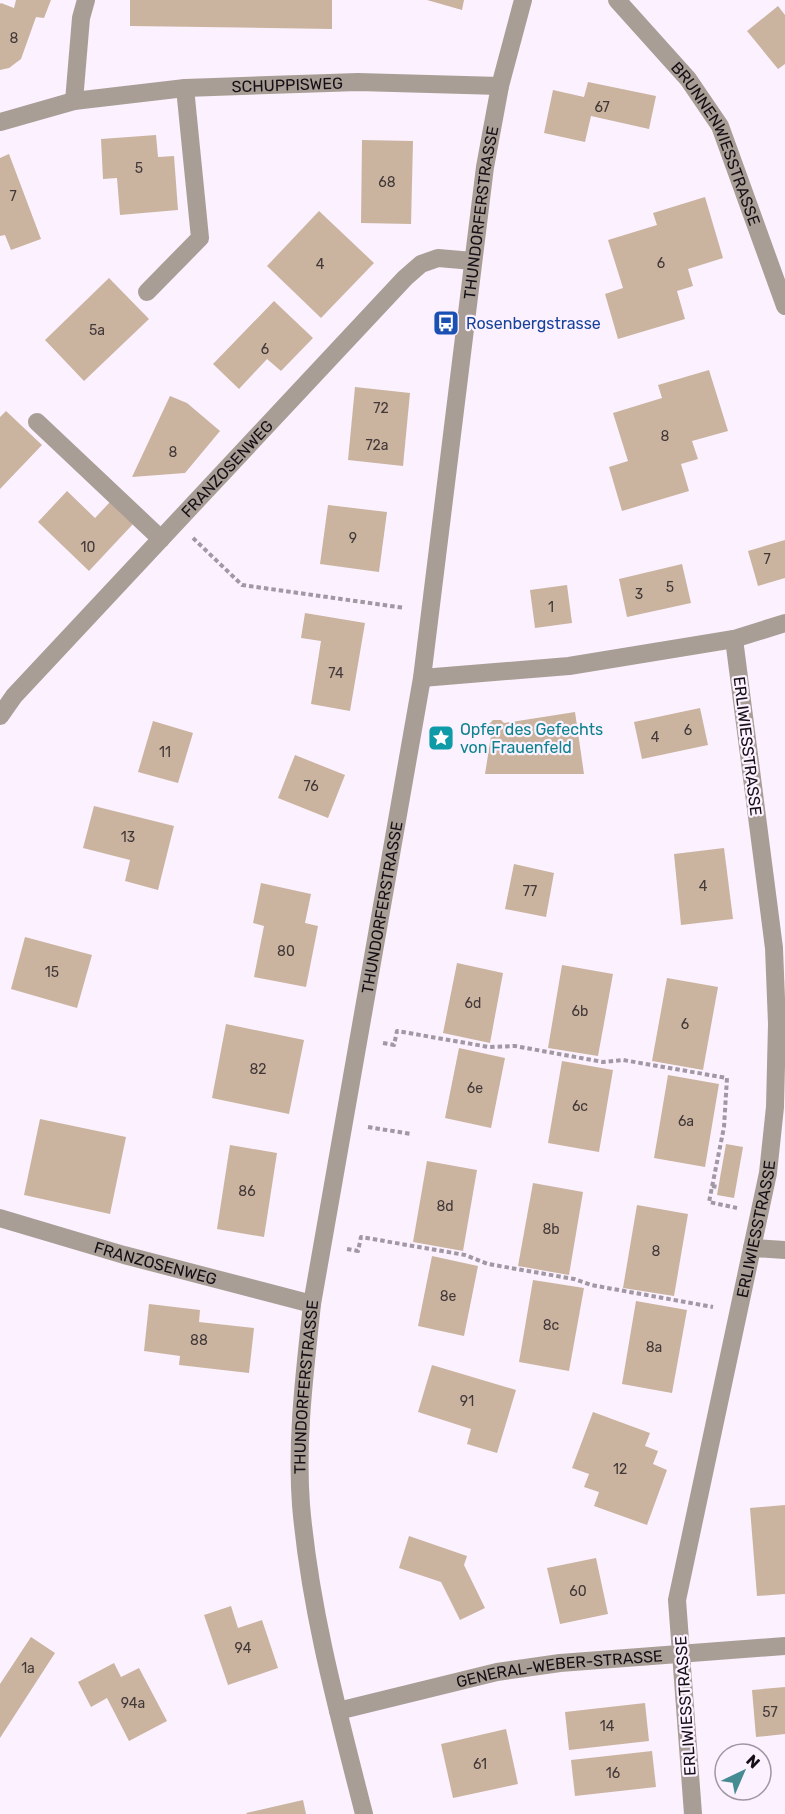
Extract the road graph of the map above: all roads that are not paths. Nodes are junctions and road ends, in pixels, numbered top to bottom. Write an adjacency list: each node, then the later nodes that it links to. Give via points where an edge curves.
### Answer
1 (86, 0): 6 (street)
2 (523, 0): 4 (street, THUNDORFERSTRASSE)
3 (617, 0): 10 (street, BRUNNENWIESSTRASSE, via 688,79 720,126)
4 (501, 86): 5 (street, SCHUPPISWEG, via 358,82); 8 (street, THUNDORFERSTRASSE, via 485,167)
5 (185, 88): 6 (street, SCHUPPISWEG); 9 (street, via 200,238)
6 (74, 101): 7 (street, SCHUPPISWEG)
7 (0, 122)
8 (473, 261): 12 (street, FRANZOSENWEG, via 438,258 413,271); 15 (street, THUNDORFERSTRASSE)
9 (147, 292)
10 (785, 306)
11 (37, 422): 12 (street)
12 (160, 539): 16 (street, FRANZOSENWEG, via 14,696)
13 (785, 623): 14 (street)
14 (734, 639): 15 (street, via 569,666); 17 (street, ERLIWIESSTRASSE)
15 (422, 678): 21 (street, THUNDORFERSTRASSE)
16 (0, 716)
17 (780, 948): 19 (street, ERLIWIESSTRASSE, via 775,1107 768,1173)
18 (0, 1218): 21 (street, FRANZOSENWEG)
19 (752, 1248): 20 (street); 23 (street, ERLIWIESSTRASSE, via 677,1600)
20 (785, 1250)
21 (312, 1304): 24 (street, THUNDORFERSTRASSE, via 301,1405 301,1504 308,1564)
22 (785, 1646): 23 (street, GENERAL-WEBER-STRASSE)
23 (680, 1654): 24 (street, GENERAL-WEBER-STRASSE, via 497,1672); 26 (street, ERLIWIESSTRASSE)
24 (338, 1712): 25 (street, THUNDORFERSTRASSE)
25 (364, 1814)
26 (693, 1814)

